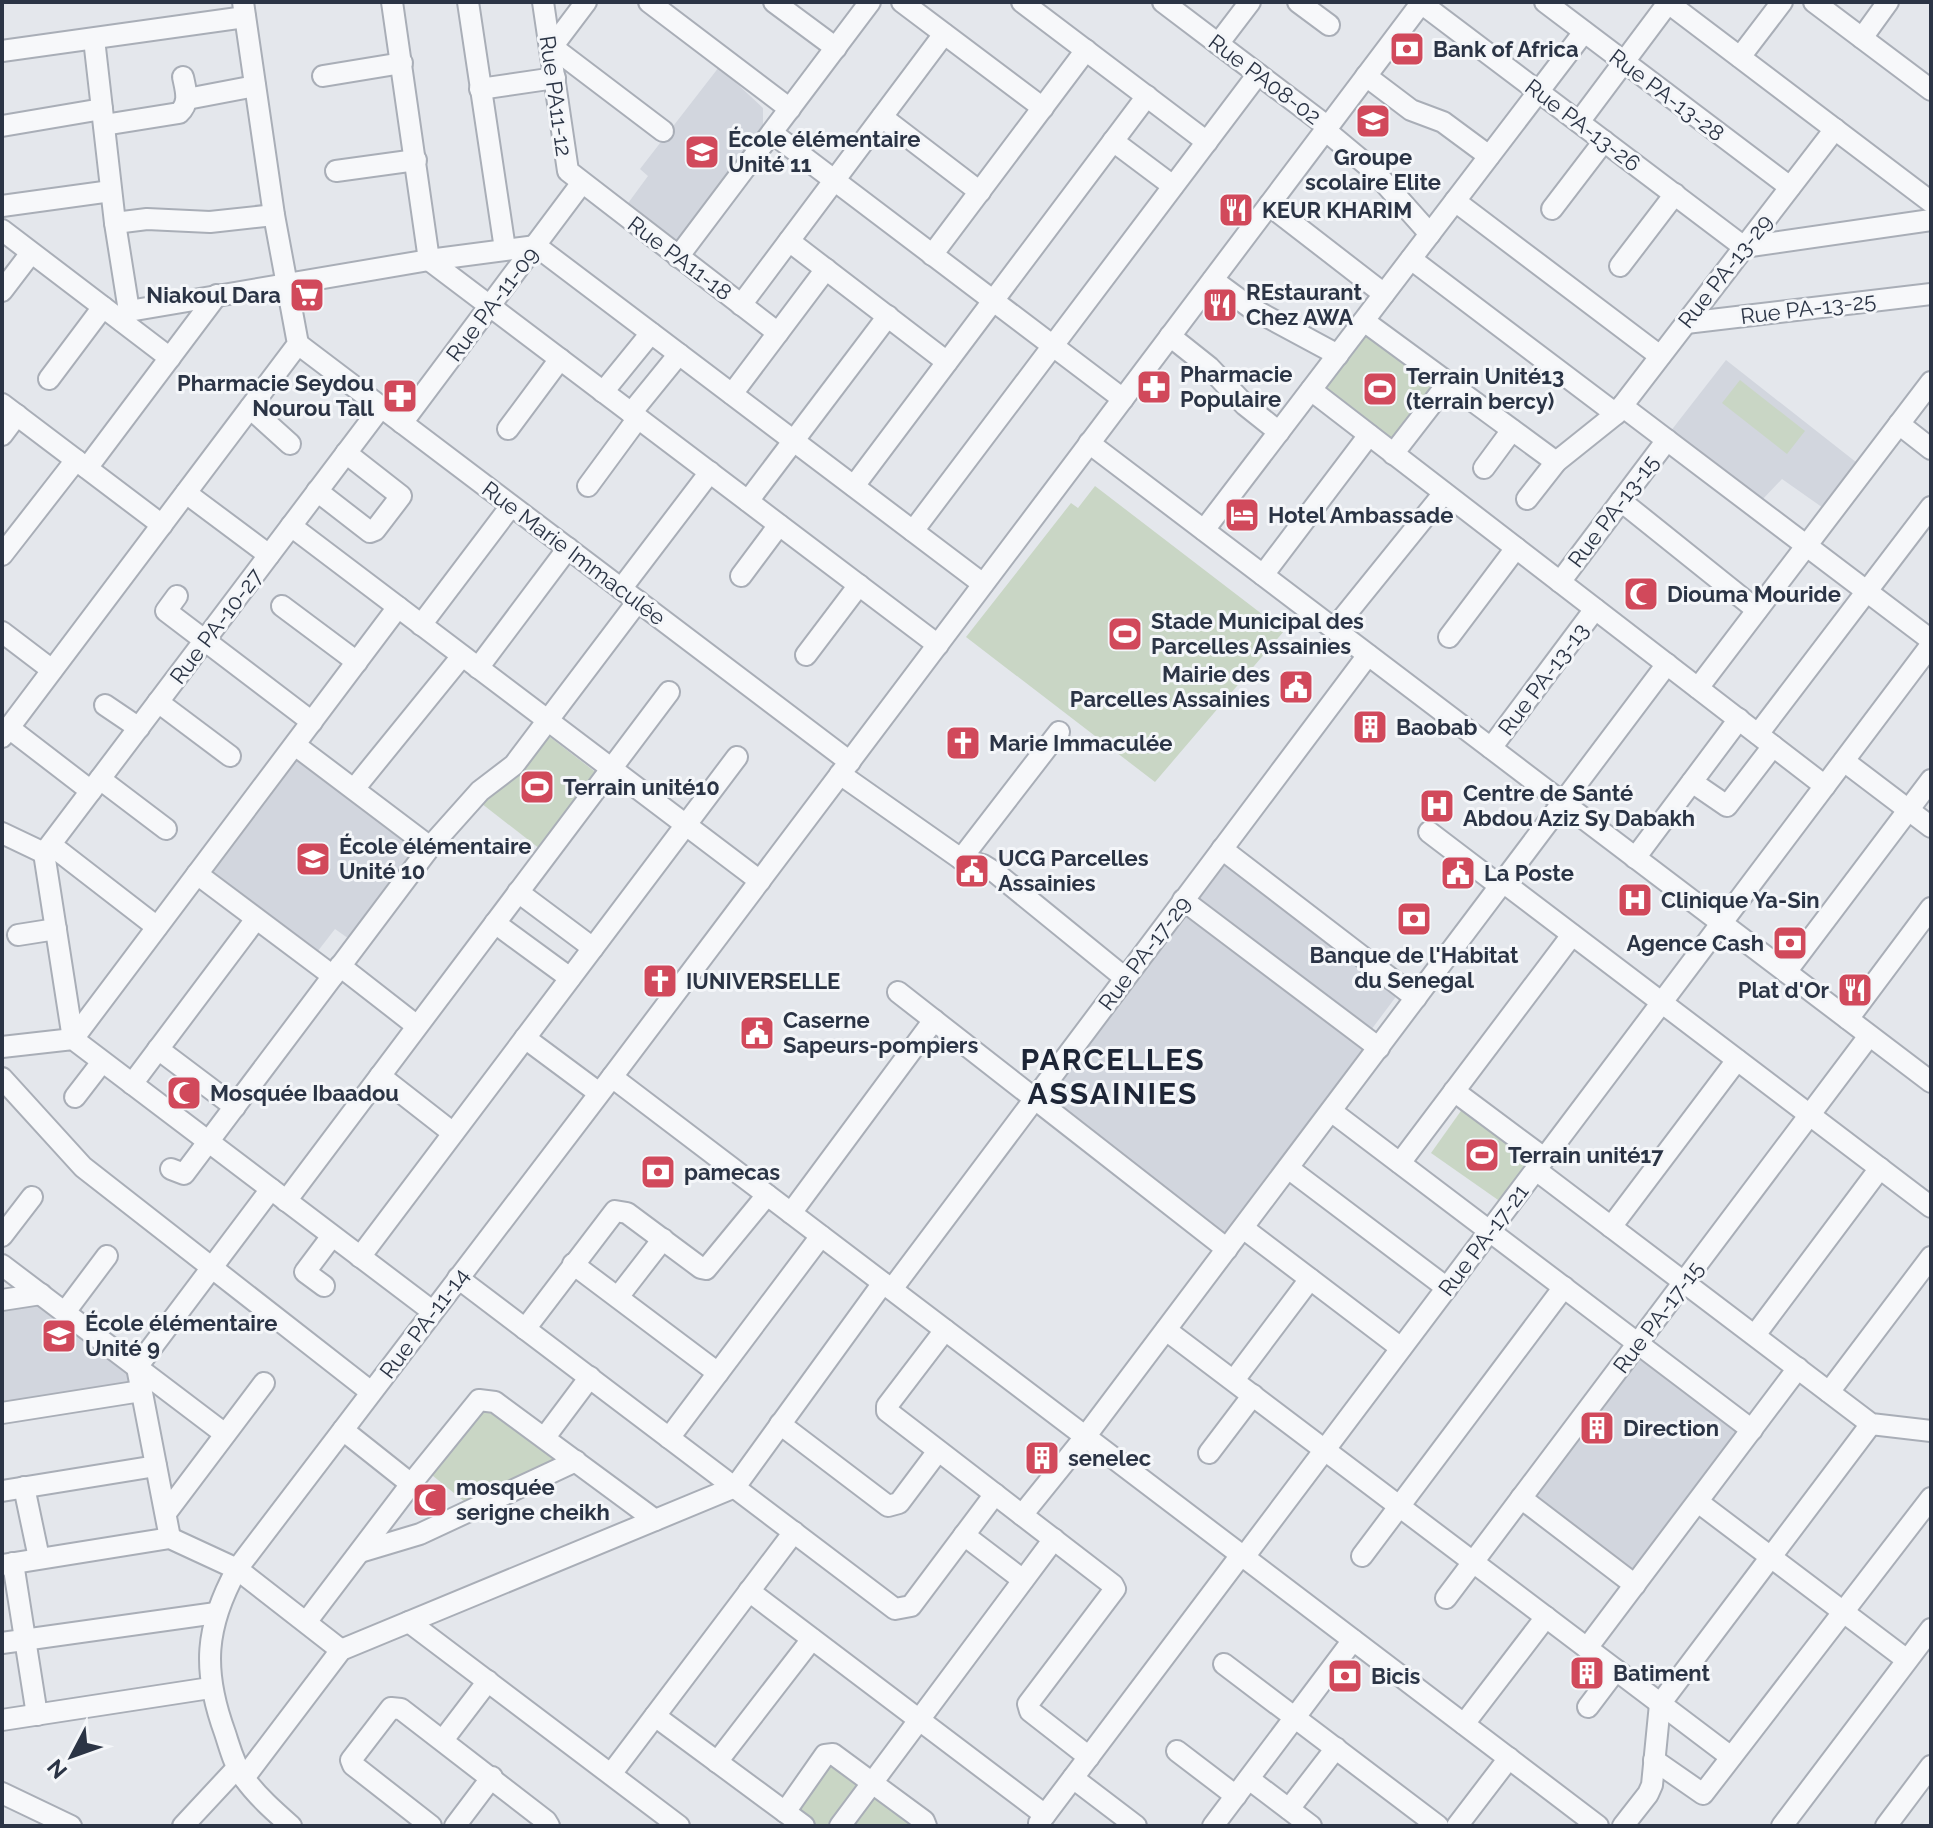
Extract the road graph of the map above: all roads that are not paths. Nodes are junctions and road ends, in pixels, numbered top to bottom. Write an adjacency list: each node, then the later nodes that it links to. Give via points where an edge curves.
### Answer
1 (392, 2): 32 (street)
2 (468, 2): 41 (street)
3 (543, 2): 26 (street, Rue PA11-12)
4 (586, 2): 26 (street)
5 (649, 2): 46 (street)
6 (774, 2): 27 (street)
7 (870, 2): 27 (street)
8 (902, 2): 22 (street)
9 (1163, 2): 25 (street, Rue PA08-02)
10 (1250, 2): 25 (street)
11 (1298, 2): 20 (street)
12 (1422, 2): 36 (street, Rue PA-11-14); 42 (street, Rue PA-13-26)
13 (1545, 2): 21 (street, Rue PA-13-28)
14 (1668, 2): 30 (street); 31 (street)
15 (1782, 2): 30 (street)
16 (1814, 2): 23 (street)
17 (1888, 2): 23 (street)
18 (1033, 5): 28 (street)
19 (244, 9): 24 (street); 39 (street)
20 (1329, 25)
21 (1584, 32): 31 (street, Rue PA-13-28); 42 (street)
22 (944, 34): 45 (street); 48 (street)
23 (1862, 38): 40 (street)
24 (94, 39): 29 (street); 47 (street)
25 (1218, 44): 34 (street, Rue PA08-02)
26 (552, 47): 38 (street, Rue PA11-12); 53 (street)
27 (836, 48): 46 (street)
28 (1086, 50): 43 (street); 45 (street)
29 (2, 51)
30 (1740, 57): 52 (street)
31 (1624, 62): 49 (street); 64 (street, Rue PA-13-28)
32 (402, 63): 35 (street); 59 (street)
33 (1931, 64): 40 (street)
34 (1258, 74): 51 (street, Rue PA08-02); 57 (street)
35 (323, 76)
36 (1366, 76): 51 (street, Rue PA-11-14); 58 (street)
37 (183, 77): 44 (street)
38 (555, 78): 41 (street); 62 (street, Rue PA11-12, via 566,168)
39 (255, 86): 44 (street); 73 (street)
40 (1924, 86)
41 (480, 89): 81 (street)
42 (1539, 91): 49 (street, Rue PA-13-26); 58 (street)
43 (1147, 96): 55 (street); 57 (street)
44 (187, 99): 47 (street, via 179,113)
45 (1043, 108): 66 (street)
46 (790, 109): 54 (street)
47 (103, 117): 50 (street); 65 (street)
48 (882, 117): 61 (street); 66 (street)
49 (1579, 122): 56 (street, Rue PA-13-26)
50 (2, 126)
51 (1327, 128): 70 (street, Rue PA-11-14); 77 (street, Rue PA08-02)
52 (1835, 129): 64 (street, Rue PA-13-29); 69 (street)
53 (663, 131)
54 (772, 133): 61 (street); 84 (street)
55 (1113, 141): 63 (street); 95 (street)
56 (1604, 141): 67 (street, Rue PA-13-26); 72 (street)
57 (1207, 142): 63 (street)
58 (1489, 156): 68 (street)
59 (416, 160): 60 (street); 86 (street)
60 (336, 171)
61 (834, 180): 78 (street); 83 (street)
62 (581, 184): 79 (street, Rue PA-11-09); 84 (street, Rue PA11-18)
63 (1173, 186): 107 (street)
64 (1790, 187): 80 (street, Rue PA-13-29)
65 (111, 191): 71 (street); 75 (street)
66 (980, 192): 83 (street)
67 (1675, 194): 80 (street, Rue PA-13-26); 87 (street)
68 (1455, 201): 77 (street); 110 (street)
69 (1931, 202)
70 (1269, 205): 89 (street, Rue PA-11-14); 92 (street)
71 (2, 206)
72 (1552, 209)
73 (274, 215): 75 (street); 90 (street)
74 (1931, 220): 80 (street)
75 (115, 223): 99 (street)
76 (2, 230): 82 (street)
77 (1430, 234): 85 (street)
78 (789, 241): 88 (street); 96 (street)
79 (536, 246): 81 (street); 97 (street, Rue PA-11-09); 103 (street)
80 (1744, 247): 102 (street, Rue PA-13-29)
81 (505, 249): 86 (street)
82 (31, 253): 91 (street); 98 (street)
83 (932, 255): 95 (street)
84 (678, 257): 96 (street, Rue PA11-18)
85 (1411, 259): 92 (street); 124 (street)
86 (429, 260): 90 (street); 97 (street)
87 (1620, 266)
88 (826, 269): 100 (street); 104 (street)
89 (1213, 280): 105 (street, Rue PA-11-14); 109 (street, via 1251,308)
90 (287, 283): 94 (street); 106 (street)
91 (2, 291)
92 (1384, 294): 101 (street)
93 (1931, 294): 102 (street, Rue PA-13-25)
94 (217, 295): 99 (street); 111 (street)
95 (993, 301): 107 (street); 113 (street)
96 (741, 305): 104 (street, Rue PA11-18)
97 (491, 306): 112 (street); 126 (street, Rue PA-11-09)
98 (103, 307): 99 (street); 114 (street)
99 (126, 316): 111 (street)
100 (888, 316): 113 (street); 134 (street)
101 (1364, 321): 109 (street); 116 (street)
102 (1686, 323): 110 (street, Rue PA-13-29)
103 (651, 333): 108 (street); 118 (street)
104 (778, 333): 119 (street)
105 (1170, 336): 120 (street, Rue PA-11-14); 130 (street)
106 (298, 344): 121 (street, Rue Marie Immaculée); 122 (street)
107 (1053, 346): 120 (street); 158 (street)
108 (679, 354): 119 (street); 125 (street)
109 (1338, 355): 117 (street)
110 (1660, 356): 124 (street, Rue PA-13-29)
111 (170, 358): 141 (street)
112 (560, 359): 118 (street); 128 (street)
113 (947, 362): 145 (street)
114 (49, 379)
115 (1931, 382): 127 (street)
116 (1448, 383): 129 (street); 139 (street)
117 (1311, 390): 130 (street); 132 (street)
118 (603, 392): 125 (street)
119 (732, 394): 134 (street)
120 (1123, 399): 135 (street, Rue PA-11-14)
121 (381, 407): 126 (street, Rue Marie Immaculée); 138 (street, Rue PA-10-27)
122 (250, 408): 136 (street); 147 (street)
123 (9, 409): 131 (street); 141 (street)
124 (1619, 410): 133 (street); 140 (street, Rue PA-13-29)
125 (635, 415): 143 (street); 144 (street)
126 (402, 423): 152 (street, Rue Marie Immaculée)
127 (1899, 424): 137 (street); 159 (street)
128 (508, 429)
129 (1512, 430): 140 (street); 142 (street)
130 (1279, 432): 157 (street)
131 (2, 435)
132 (1369, 435): 139 (street); 164 (street)
133 (1667, 440): 151 (street, Rue PA-13-15); 159 (street)
134 (794, 441): 145 (street); 150 (street)
135 (1089, 443): 157 (street); 167 (street, Rue PA-11-14)
136 (290, 444)
137 (1931, 449)
138 (346, 453): 146 (street, Rue PA-10-27); 146 (street, via 401,496 370,532)
139 (1393, 454): 148 (street)
140 (1556, 462): 149 (street, Rue PA-13-29)
141 (82, 464): 154 (street); 162 (street)
142 (1484, 468)
143 (710, 472): 150 (street); 170 (street)
144 (588, 486)
145 (854, 486): 158 (street)
146 (317, 491): 156 (street, Rue PA-10-27)
147 (186, 493): 154 (street); 163 (street)
148 (1444, 493): 161 (street); 177 (street)
149 (1527, 499)
150 (748, 501): 155 (street)
151 (1621, 501): 166 (street, Rue PA-13-15); 175 (street)
152 (511, 506): 160 (street, Rue Marie Immaculée); 176 (street)
153 (1931, 507): 169 (street)
154 (162, 525): 188 (street)
155 (779, 525): 165 (street); 168 (street)
156 (291, 526): 163 (street, Rue PA-10-27); 173 (street)
157 (1204, 530): 164 (street)
158 (913, 531): 167 (street)
159 (1806, 546): 169 (street); 175 (street)
160 (568, 548): 170 (street, Rue Marie Immaculée); 186 (street)
161 (1516, 548): 166 (street); 179 (street)
162 (2, 555)
163 (269, 555): 180 (street, Rue PA-10-27)
164 (1263, 575): 177 (street)
165 (741, 576)
166 (1560, 582): 174 (street)
167 (983, 584): 182 (street, Rue PA-11-14)
168 (859, 585): 182 (street); 183 (street)
169 (1866, 591): 181 (street); 199 (street)
170 (630, 595): 194 (street); 205 (street, Rue Marie Immaculée)
171 (177, 596): 180 (street, via 166,611)
172 (282, 606): 185 (street)
173 (398, 607): 176 (street); 185 (street)
174 (1595, 609): 187 (street); 201 (street, Rue PA-13-13)
175 (1757, 610): 189 (street)
176 (421, 625): 186 (street)
177 (1334, 629): 184 (street)
178 (2, 632): 188 (street)
179 (1449, 637)
180 (205, 641): 191 (street, Rue PA-10-27); 195 (street)
181 (1931, 643): 204 (street, Rue PA-17-21)
182 (938, 645): 205 (street, Rue PA-11-14)
183 (806, 655)
184 (1368, 655): 201 (street); 221 (street, Rue PA-17-29)
185 (357, 662): 195 (street)
186 (470, 662): 194 (street); 211 (street)
187 (1667, 664): 189 (street); 212 (street)
188 (52, 670): 197 (street)
189 (1698, 688): 193 (street)
190 (669, 692): 206 (street)
191 (158, 702): 196 (street, Rue PA-10-27); 202 (street)
192 (105, 705): 196 (street)
193 (1739, 719): 199 (street); 208 (street)
194 (548, 721): 206 (street); 219 (street, via 514,765 480,791)
195 (312, 722): 200 (street)
196 (139, 728): 209 (street, Rue PA-10-27)
197 (5, 732): 209 (street)
198 (1059, 732): 223 (street)
199 (1765, 740): 208 (street, via 1727,806); 210 (street)
200 (295, 745): 211 (street); 224 (street)
201 (1491, 748): 212 (street)
202 (230, 756)
203 (737, 757): 214 (street)
204 (1844, 761): 210 (street, Rue PA-17-21); 213 (street)
205 (845, 768): 223 (street, Rue Marie Immaculée); 225 (street, Rue PA-11-14)
206 (611, 769): 214 (street); 227 (street)
207 (1931, 780): 213 (street)
208 (1692, 782): 222 (street)
209 (96, 785): 216 (street); 220 (street, Rue PA-10-27)
210 (1825, 786): 232 (street, Rue PA-17-21)
211 (354, 789): 219 (street)
212 (1563, 803): 222 (street); 226 (street)
213 (1909, 810): 215 (street); 239 (street)
214 (686, 825): 225 (street); 237 (street)
215 (1931, 827)
216 (166, 829)
217 (1429, 832): 226 (street)
218 (2, 833): 220 (street)
219 (430, 847): 238 (street)
220 (48, 849): 233 (street); 234 (street)
221 (1222, 849): 228 (street, Rue PA-17-29); 243 (street)
222 (1635, 858): 232 (street)
223 (961, 859): 241 (street, Rue Marie Immaculée, via 996,873)
224 (197, 874): 230 (street); 233 (street)
225 (760, 881): 260 (street, Rue PA-11-14)
226 (1502, 884): 236 (street); 243 (street)
227 (518, 892): 231 (street); 237 (street)
228 (1183, 900): 241 (street, Rue PA-17-29); 252 (street)
229 (1931, 908): 245 (street)
230 (256, 919): 238 (street); 253 (street)
231 (495, 923): 240 (street); 247 (street)
232 (1721, 923): 239 (street); 244 (street, Rue PA-17-21)
233 (157, 927): 250 (street)
234 (56, 929): 235 (street); 250 (street)
235 (18, 935)
236 (1572, 935): 244 (street); 261 (street)
237 (593, 948): 240 (street)
238 (337, 971): 247 (street); 264 (street)
239 (1786, 972): 245 (street)
240 (570, 978): 249 (street)
241 (1125, 978): 263 (street, Rue PA-17-29)
242 (898, 992): 246 (street)
243 (1416, 998): 252 (street)
244 (1662, 1003): 254 (street); 270 (street, Rue PA-17-21)
245 (1848, 1019): 248 (street)
246 (934, 1020): 263 (street); 278 (street)
247 (417, 1026): 256 (street)
248 (1869, 1036): 258 (street); 266 (street, Rue PA-17-15)
249 (525, 1038): 260 (street); 267 (street)
250 (73, 1039): 251 (street); 255 (street)
251 (2, 1047)
252 (1379, 1048): 265 (street)
253 (158, 1049): 259 (street); 264 (street)
254 (1737, 1060): 266 (street); 279 (street)
255 (102, 1062): 259 (street); 262 (street)
256 (380, 1076): 267 (street); 274 (street)
257 (2, 1079): 292 (street, via 83,1167)
258 (1931, 1082)
259 (132, 1084): 268 (street)
260 (605, 1085): 275 (street); 293 (street, Rue PA-11-14)
261 (1454, 1091): 269 (street); 270 (street)
262 (75, 1097)
263 (1035, 1099): 286 (street); 297 (street, Rue PA-17-29)
264 (235, 1107): 268 (street)
265 (1331, 1111): 269 (street); 271 (street)
266 (1810, 1115): 272 (street); 295 (street, Rue PA-17-15)
267 (453, 1133): 288 (street)
268 (208, 1142): 273 (street, via 184,1174); 274 (street)
269 (1400, 1163): 281 (street)
270 (1540, 1164): 279 (street); 281 (street, Rue PA-17-21)
271 (1288, 1168): 280 (street); 299 (street)
272 (1880, 1168): 277 (street); 308 (street)
273 (171, 1169)
274 (278, 1195): 283 (street); 292 (street)
275 (767, 1195): 278 (street); 285 (street, via 706,1269)
276 (32, 1197): 282 (street)
277 (1931, 1207)
278 (791, 1213): 284 (street)
279 (1611, 1227): 295 (street)
280 (1243, 1228): 286 (street); 294 (street)
281 (1490, 1231): 298 (street); 299 (street, Rue PA-17-21)
282 (2, 1236)
283 (332, 1236): 288 (street); 296 (street, via 305,1272)
284 (821, 1236): 297 (street); 313 (street)
285 (663, 1239): 290 (street, via 627,1213 615,1211); 301 (street)
286 (1227, 1249): 307 (street)
287 (107, 1256): 304 (street)
288 (360, 1257): 303 (street)
289 (1931, 1257): 319 (street)
290 (573, 1264): 301 (street); 305 (street)
291 (2, 1265): 300 (street)
292 (211, 1269): 311 (street); 318 (street)
293 (458, 1278): 303 (street, Rue PA-11-14); 305 (street)
294 (1310, 1279): 310 (street); 315 (street)
295 (1684, 1282): 308 (street); 309 (street, Rue PA-17-15)
296 (324, 1286)
297 (888, 1286): 306 (street); 322 (street, Rue PA-17-29)
298 (1564, 1287): 309 (street); 344 (street)
299 (1447, 1288): 310 (street, Rue PA-17-21)
300 (41, 1294): 302 (street); 304 (street)
301 (618, 1297): 313 (street)
302 (2, 1300)
303 (432, 1311): 318 (street, Rue PA-11-14)
304 (65, 1312): 311 (street)
305 (525, 1329): 314 (street)
306 (945, 1330): 329 (street); 332 (street, via 887,1406 889,1414)
307 (1166, 1330): 315 (street); 329 (street)
308 (1755, 1335): 312 (street)
309 (1638, 1343): 325 (street); 341 (street, Rue PA-17-15)
310 (1401, 1348): 331 (street, Rue PA-17-21)
311 (137, 1367): 317 (street); 327 (street)
312 (1798, 1368): 319 (street); 325 (street)
313 (718, 1373): 330 (street)
314 (590, 1377): 328 (street); 330 (street)
315 (1234, 1380): 320 (street)
316 (264, 1383): 327 (street)
317 (141, 1391): 321 (street); 335 (street)
318 (371, 1392): 324 (street, Rue PA-11-14)
319 (1829, 1392): 323 (street)
320 (1253, 1395): 331 (street); 333 (street)
321 (2, 1413)
322 (780, 1424): 332 (street, via 888,1506 899,1503); 338 (street, Rue PA-17-29)
323 (1871, 1424): 326 (street); 355 (street)
324 (343, 1430): 336 (street); 359 (street, Rue PA-11-14)
325 (1752, 1430): 343 (street)
326 (1931, 1431)
327 (225, 1434): 345 (street)
328 (545, 1437): 334 (street); 336 (street, via 495,1402 479,1400)
329 (1085, 1437): 346 (street); 353 (street)
330 (669, 1438): 338 (street)
331 (1325, 1450): 344 (street); 353 (street, Rue PA-17-21)
332 (938, 1451): 340 (street)
333 (1209, 1453)
334 (576, 1461): 347 (street); 352 (street, via 420,1534)
335 (156, 1466): 337 (street); 345 (street)
336 (411, 1484): 352 (street)
337 (24, 1487): 339 (street); 356 (street)
338 (735, 1487): 347 (street); 348 (street)
339 (2, 1491)
340 (995, 1494): 346 (street); 349 (street)
341 (1521, 1498): 357 (street, Rue PA-17-15); 361 (street)
342 (1931, 1498): 364 (street)
343 (1698, 1502): 355 (street); 361 (street)
344 (1399, 1506): 354 (street); 357 (street)
345 (166, 1513): 350 (street)
346 (1022, 1515): 351 (street)
347 (655, 1520): 368 (street)
348 (794, 1532): 349 (street, via 895,1609 911,1606); 362 (street)
349 (964, 1535): 360 (street)
350 (170, 1538): 356 (street); 359 (street)
351 (1054, 1539): 360 (street); 392 (street, via 1115,1589 1027,1708)
352 (360, 1552): 367 (street)
353 (1242, 1556): 372 (street); 392 (street, Rue PA-17-21)
354 (1362, 1556)
355 (1771, 1557): 364 (street); 381 (street)
356 (39, 1558): 358 (street)
357 (1473, 1562): 363 (street, Rue PA-17-15); 366 (street)
358 (7, 1564): 371 (street)
359 (237, 1569): 365 (street, Rue PA-11-14); 367 (street)
360 (1023, 1580): 387 (street)
361 (1635, 1585): 374 (street)
362 (749, 1591): 370 (street); 384 (street)
363 (1446, 1598)
364 (1843, 1612): 376 (street); 393 (street)
365 (216, 1613): 371 (street); 380 (street, Rue PA-11-14, via 209,1641)
366 (1546, 1617): 374 (street); 388 (street)
367 (307, 1621): 375 (street)
368 (409, 1622): 375 (street); 379 (street)
369 (1931, 1629): 376 (street)
370 (812, 1639): 387 (street); 396 (street)
371 (25, 1640): 373 (street); 383 (street)
372 (1353, 1640): 385 (street); 388 (street)
373 (2, 1643)
374 (1587, 1648): 378 (street)
375 (341, 1650): 398 (street)
376 (1919, 1655): 427 (street)
377 (1224, 1664): 385 (street)
378 (1616, 1670): 381 (street); 382 (street)
379 (488, 1681): 389 (street); 399 (street)
380 (210, 1688): 383 (street); 398 (street, Rue PA-11-14)
381 (1660, 1704): 393 (street); 395 (street)
382 (1588, 1707)
383 (37, 1715): 386 (street)
384 (655, 1716): 396 (street); 399 (street)
385 (1295, 1717): 390 (street); 402 (street)
386 (2, 1720)
387 (918, 1720): 403 (street); 409 (street)
388 (1464, 1724): 394 (street)
389 (443, 1740): 400 (street); 413 (street, via 395,1707 351,1760)
390 (1336, 1748): 406 (street); 423 (street)
391 (1177, 1751): 405 (street)
392 (1089, 1757): 401 (street, Rue PA-17-21)
393 (1731, 1757): 395 (street, via 1703,1794)
394 (1509, 1758): 424 (street); 425 (street)
395 (1654, 1760): 426 (street, via 1648,1794)
396 (717, 1762): 407 (street)
397 (1931, 1766): 428 (street)
398 (240, 1773): 411 (street); 412 (street)
399 (611, 1774): 408 (street)
400 (492, 1777): 414 (street); 415 (street)
401 (1073, 1778): 409 (street, Rue PA-17-21); 420 (street)
402 (1249, 1779): 405 (street); 406 (street)
403 (871, 1782): 407 (street, via 829,1753); 418 (street); 419 (street)
404 (2, 1793): 410 (street)
405 (1236, 1796): 421 (street)
406 (1289, 1809): 422 (street)
407 (785, 1812): 417 (street)
408 (653, 1818): 416 (street)
409 (1041, 1821)
410 (71, 1826)
411 (183, 1826)
412 (291, 1826)
413 (431, 1826)
414 (455, 1826)
415 (549, 1826)
416 (679, 1826)
417 (804, 1826)
418 (840, 1826)
419 (926, 1826)
420 (1136, 1826)
421 (1213, 1826)
422 (1311, 1826)
423 (1438, 1826)
424 (1457, 1826)
425 (1598, 1826)
426 (1623, 1826)
427 (1782, 1826)
428 (1886, 1826)

